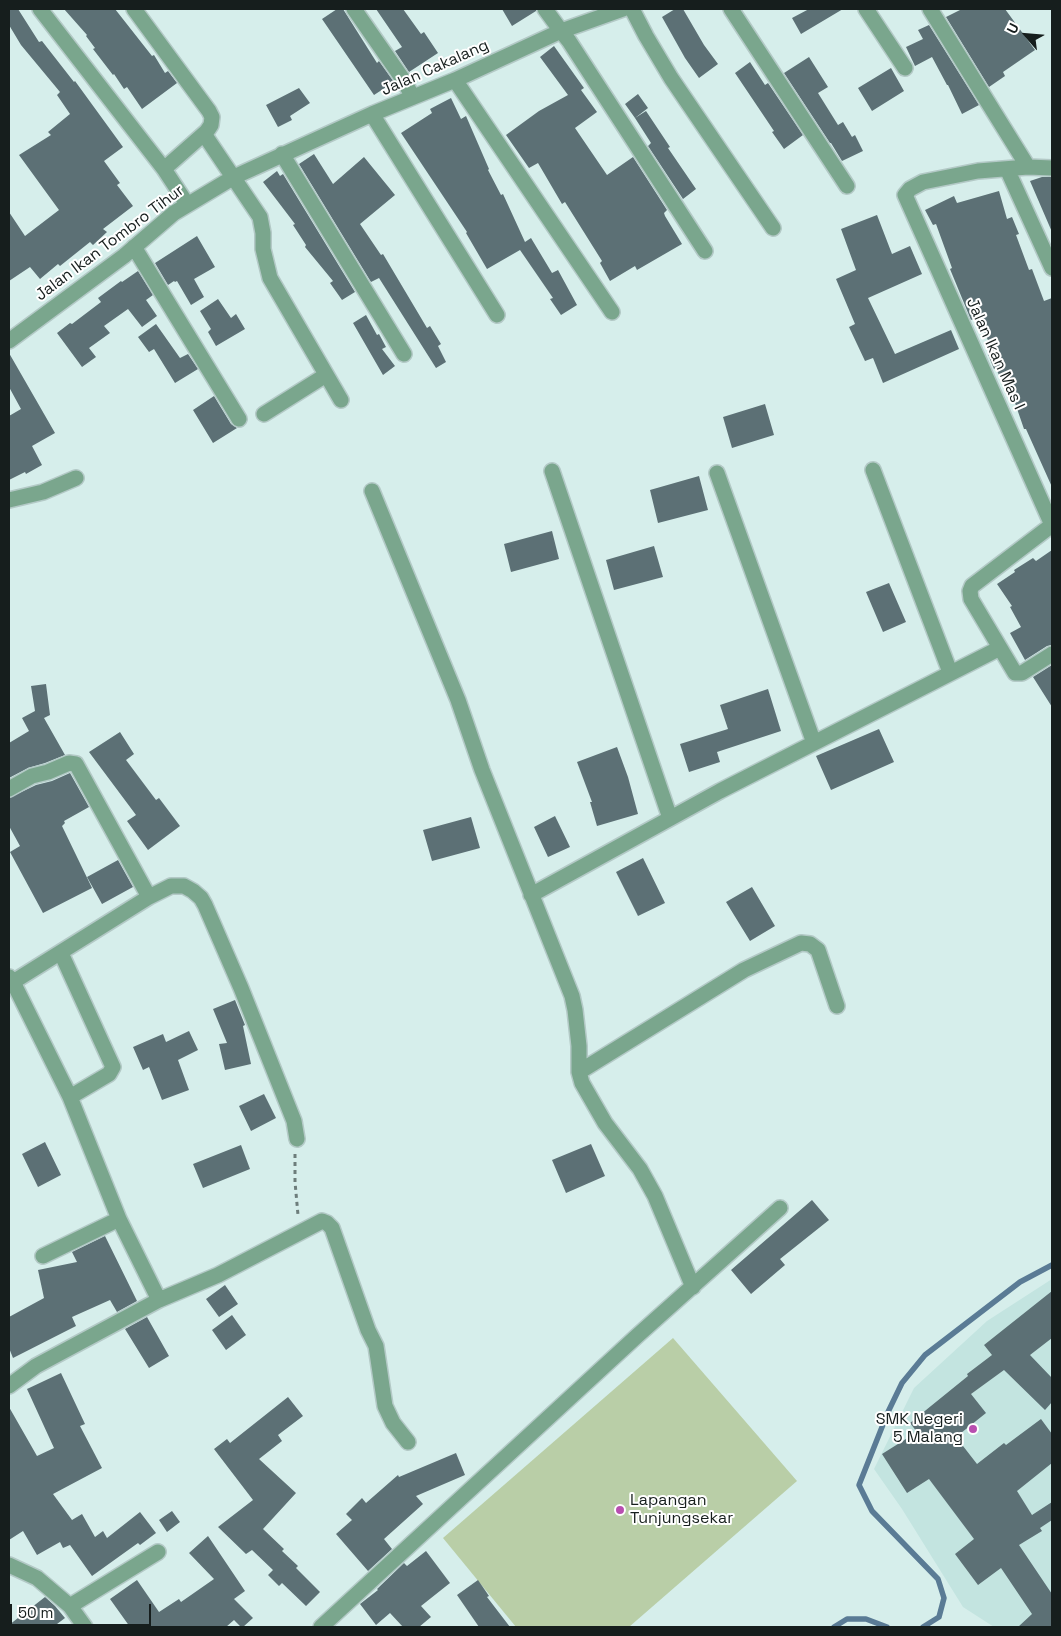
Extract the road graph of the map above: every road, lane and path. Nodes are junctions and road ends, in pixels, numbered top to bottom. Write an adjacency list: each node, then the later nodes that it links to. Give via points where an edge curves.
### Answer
1 (40, 9): 20 (street)
2 (134, 9): 15 (street, via 211,114 211,125)
3 (354, 9): 13 (street)
4 (545, 9): 10 (street)
5 (623, 9): 10 (street, Jalan Cakalang)
6 (632, 9): 25 (street, via 671,78)
7 (731, 9): 23 (street)
8 (866, 9): 11 (street)
9 (930, 9): 18 (street)
10 (561, 32): 12 (street, Jalan Cakalang); 27 (street)
11 (905, 68)
12 (455, 80): 13 (street, Jalan Cakalang); 29 (street)
13 (413, 97): 14 (street, Jalan Cakalang)
14 (372, 114): 16 (street, Jalan Cakalang); 30 (street)
15 (204, 134): 20 (street); 22 (street)
16 (282, 154): 17 (street, Jalan Cakalang); 32 (street)
17 (263, 163): 22 (street, Jalan Ikan Tombro Tihur)
18 (1028, 167): 19 (street); 21 (street)
19 (1052, 168)
20 (164, 169): 24 (street)
21 (1007, 169): 28 (street); 43 (street, Jalan Ikan Mas I, via 924,182 907,191 906,196)
22 (234, 177): 24 (street, Jalan Ikan Tombro Tihur); 33 (street, via 260,216 270,278)
23 (847, 186)
24 (188, 204): 26 (street, Jalan Ikan Tombro Tihur)
25 (773, 228)
26 (134, 247): 31 (street, Jalan Ikan Tombro Tihur); 36 (street)
27 (705, 251)
28 (1052, 268)
29 (612, 312)
30 (498, 315)
31 (9, 341)
32 (404, 354)
33 (326, 375): 34 (street); 35 (street)
34 (341, 400)
35 (264, 414)
36 (239, 419)
37 (873, 470): 46 (street)
38 (552, 472): 49 (street)
39 (717, 473): 47 (street)
40 (76, 478): 42 (street, via 44,492)
41 (372, 491): 50 (street, via 458,700)
42 (9, 500)
43 (1052, 525): 44 (street, via 972,586 971,599)
44 (1000, 648): 45 (street, via 1016,674); 46 (street)
45 (1052, 654)
46 (950, 672): 47 (street)
47 (814, 743): 49 (street)
48 (9, 789): 51 (street, via 32,776 69,763 76,764)
49 (670, 818): 50 (street)
50 (531, 895): 55 (street, via 576,1010)
51 (149, 898): 52 (street); 57 (street, via 171,886 188,889 201,898 294,1121)
52 (61, 953): 53 (street); 56 (street, via 113,1067 109,1074)
53 (11, 979): 56 (street)
54 (837, 1006): 55 (street, via 818,950 810,944 800,943 744,970)
55 (579, 1072): 62 (street, via 605,1123 640,1169 655,1196)
56 (70, 1097): 59 (street)
57 (297, 1139): 60 (path, via 295,1195)
58 (780, 1208): 62 (street)
59 (119, 1219): 61 (street); 63 (street)
60 (300, 1232): 63 (street, via 218,1275); 65 (street, via 322,1222 332,1228 353,1292 376,1346 385,1406)
61 (43, 1256)
62 (693, 1287): 70 (street)
63 (159, 1300): 64 (street, via 36,1366)
64 (9, 1386)
65 (408, 1442)
66 (158, 1552): 68 (street)
67 (9, 1565): 68 (street, via 37,1578)
68 (70, 1606): 69 (street)
69 (85, 1627)
70 (322, 1627)

